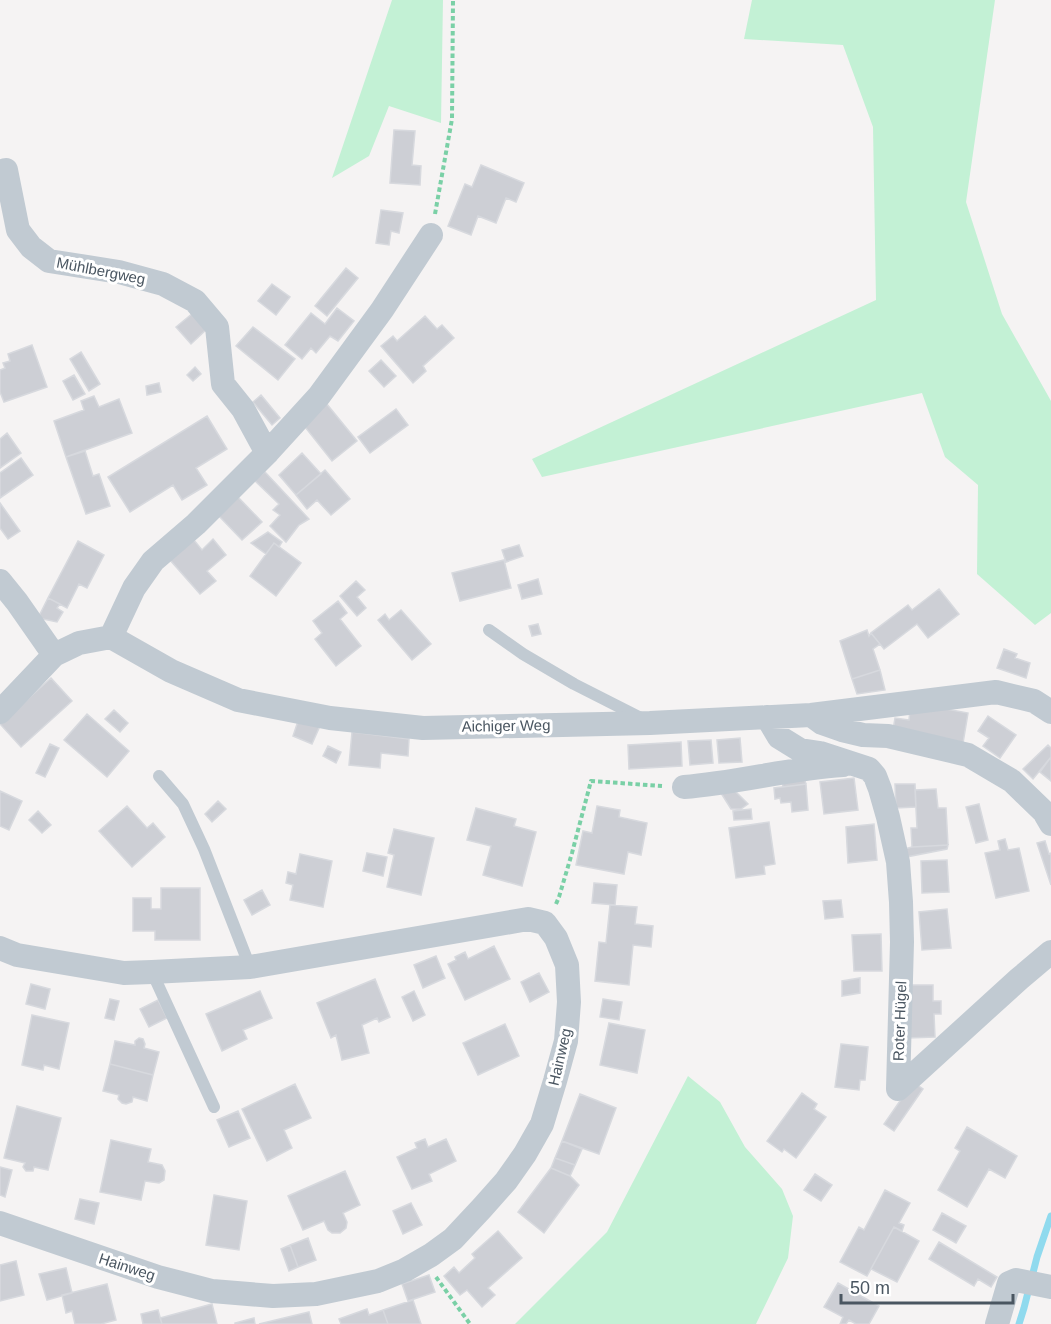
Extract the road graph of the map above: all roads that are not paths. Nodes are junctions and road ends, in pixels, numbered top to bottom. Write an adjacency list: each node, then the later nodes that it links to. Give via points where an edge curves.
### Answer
1 (0, 172): 3 (street, Mühlbergweg, via 6,170 18,230 49,261 119,272 163,284 195,301 217,327 223,384 243,409)
2 (432, 235): 3 (street, via 319,396)
3 (267, 453): 6 (street, via 153,561 134,588)
4 (0, 581): 7 (street)
5 (489, 630): 12 (lane, via 574,684)
6 (111, 637): 7 (street, via 79,642); 12 (street, Aichiger Weg, via 171,671 238,700 330,718 423,728)
7 (54, 655): 8 (street)
8 (0, 712)
9 (1051, 712): 10 (street, Aichiger Weg, via 1034,701 996,692)
10 (812, 715): 11 (street, Aichiger Weg); 16 (street, via 842,730 968,754 1012,782 1044,812)
11 (766, 717): 12 (street, Aichiger Weg); 13 (street, Roter Hügel, via 780,737 800,750)
12 (650, 723)
13 (855, 765): 15 (street, via 820,766); 18 (street, Roter Hügel, via 869,769 875,776 898,862 902,902 898,1089)
14 (159, 776): 19 (lane, via 183,804)
15 (684, 787)
16 (1051, 824)
17 (0, 948): 20 (street, via 17,955 124,973)
18 (1051, 952)
19 (250, 967): 20 (street); 22 (street, Hainweg, via 528,919 545,923 567,964 570,1002 566,1041 542,1125 506,1181 453,1239 405,1270 378,1281 316,1294 273,1296 212,1291 158,1277)
20 (152, 972): 21 (lane)
21 (214, 1107)
22 (0, 1223)
23 (1037, 1284): 24 (street, via 1016,1280 1009,1283)
24 (998, 1324)

